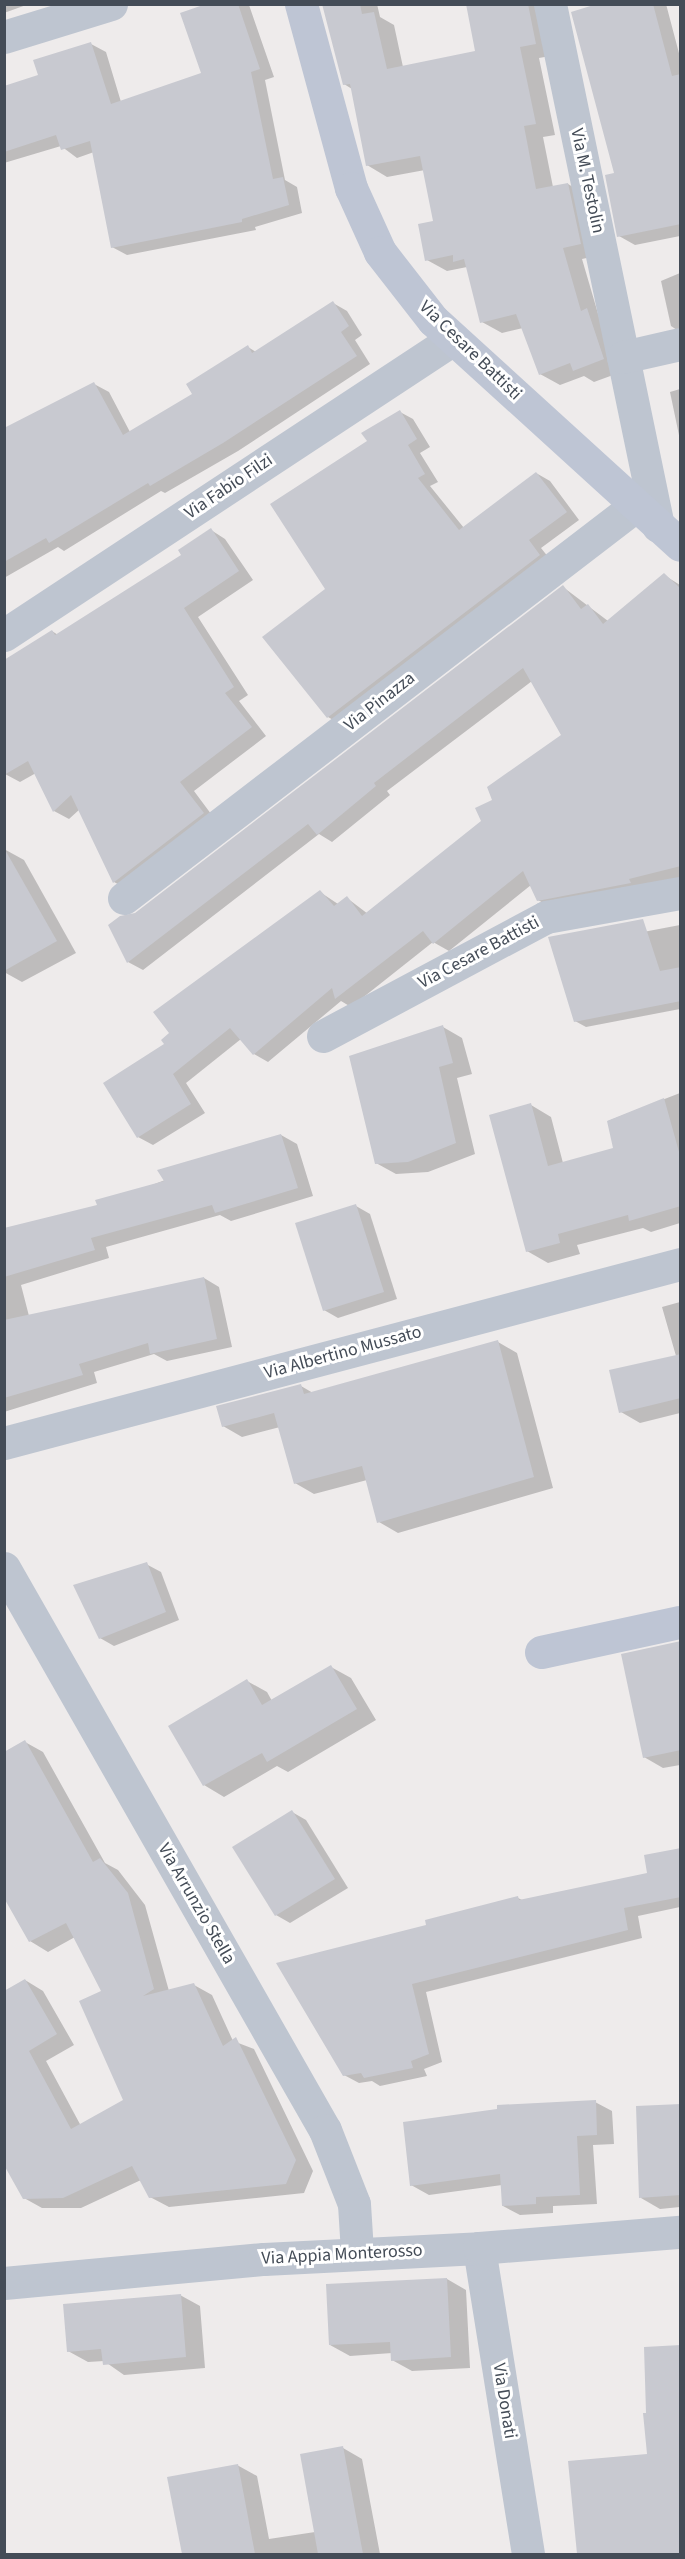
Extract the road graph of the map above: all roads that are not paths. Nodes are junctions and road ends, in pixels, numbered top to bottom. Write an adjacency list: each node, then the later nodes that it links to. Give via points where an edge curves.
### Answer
1 (111, 4): 4 (street)
2 (301, 4): 5 (street, Via Cesare Battisti, via 351,188 365,220 380,252 432,320)
3 (550, 4): 7 (street, Via M. Testolin)
4 (4, 37)
5 (453, 339): 8 (street, Via Cesare Battisti); 9 (street, Via Fabio Filzi)
6 (681, 345): 7 (street)
7 (623, 357): 8 (street, Via M. Testolin)
8 (658, 526): 11 (street, Via Pinazza)
9 (4, 635)
10 (681, 893): 12 (street, Via Cesare Battisti, via 546,917)
11 (124, 898)
12 (323, 1036)
13 (681, 1264): 14 (street, Via Albertino Mussato)
14 (4, 1443)
15 (4, 1568): 20 (street, Via Arrunzio Stella, via 325,2130 354,2204)
16 (681, 1622): 17 (street)
17 (541, 1652)
18 (681, 2232): 19 (street, Via Appia Monterosso)
19 (479, 2248): 20 (street, Via Appia Monterosso); 22 (street, Via Donati)
20 (357, 2252): 21 (street, Via Appia Monterosso)
21 (4, 2283)
22 (528, 2554)

